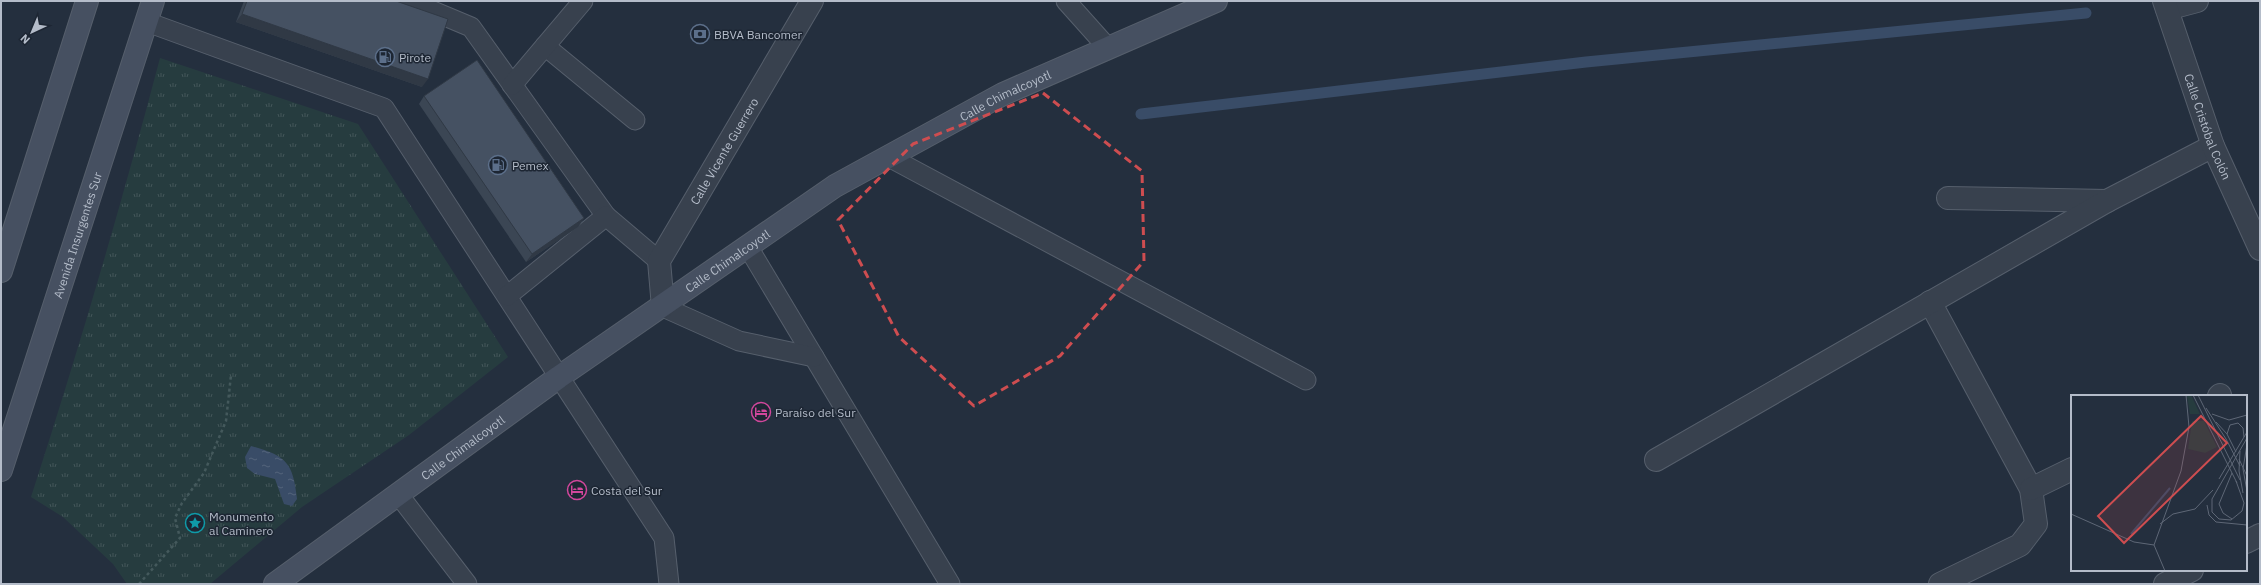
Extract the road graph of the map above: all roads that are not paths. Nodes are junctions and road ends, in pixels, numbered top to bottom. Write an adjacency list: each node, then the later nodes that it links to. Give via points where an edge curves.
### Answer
1 (87, 1): 23 (main road)
2 (153, 1): 10 (main road, Avenida Insurgentes Sur)
3 (409, 1): 13 (lane, via 471,27)
4 (583, 1): 11 (lane)
5 (812, 1): 22 (street, Calle Vicente Guerrero)
6 (1066, 1): 12 (lane)
7 (1216, 1): 12 (main road, Calle Chimalcoyotl)
8 (2197, 1): 9 (street)
9 (2166, 5): 15 (street, Calle Cristóbal Colón)
10 (146, 22): 24 (lane, via 384,108); 32 (main road, Avenida Insurgentes Sur)
11 (545, 46): 13 (lane); 14 (lane)
12 (1108, 48): 16 (main road, Calle Chimalcoyotl, via 1003,94)
13 (512, 85): 19 (lane)
14 (635, 120)
15 (2213, 146): 18 (street); 21 (street, Calle Cristóbal Colón)
16 (889, 157): 20 (main road, Calle Chimalcoyotl, via 835,186); 29 (lane)
17 (1948, 198): 18 (street)
18 (2107, 201): 25 (street)
19 (606, 216): 22 (lane); 24 (lane)
20 (748, 247): 26 (main road, Calle Chimalcoyotl); 27 (lane)
21 (2260, 249)
22 (659, 261): 26 (street)
23 (1, 271)
24 (507, 296): 28 (lane)
25 (1930, 302): 30 (street); 33 (street)
26 (663, 306): 27 (lane, via 739,341); 28 (main road, Calle Chimalcoyotl)
27 (814, 357): 41 (lane)
28 (559, 377): 34 (main road, Calle Chimalcoyotl); 40 (lane, via 664,538)
29 (1306, 380)
30 (1656, 460)
31 (2071, 469): 33 (street)
32 (1, 470)
33 (2031, 489): 42 (street, via 2036,524 2020,545)
34 (398, 494): 38 (main road, Calle Chimalcoyotl); 39 (lane)
35 (2260, 535): 36 (street)
36 (2247, 542)
37 (2190, 571): 43 (street)
38 (275, 584)
39 (467, 584)
40 (669, 584)
41 (950, 584)
42 (1940, 584)
43 (2165, 584)

